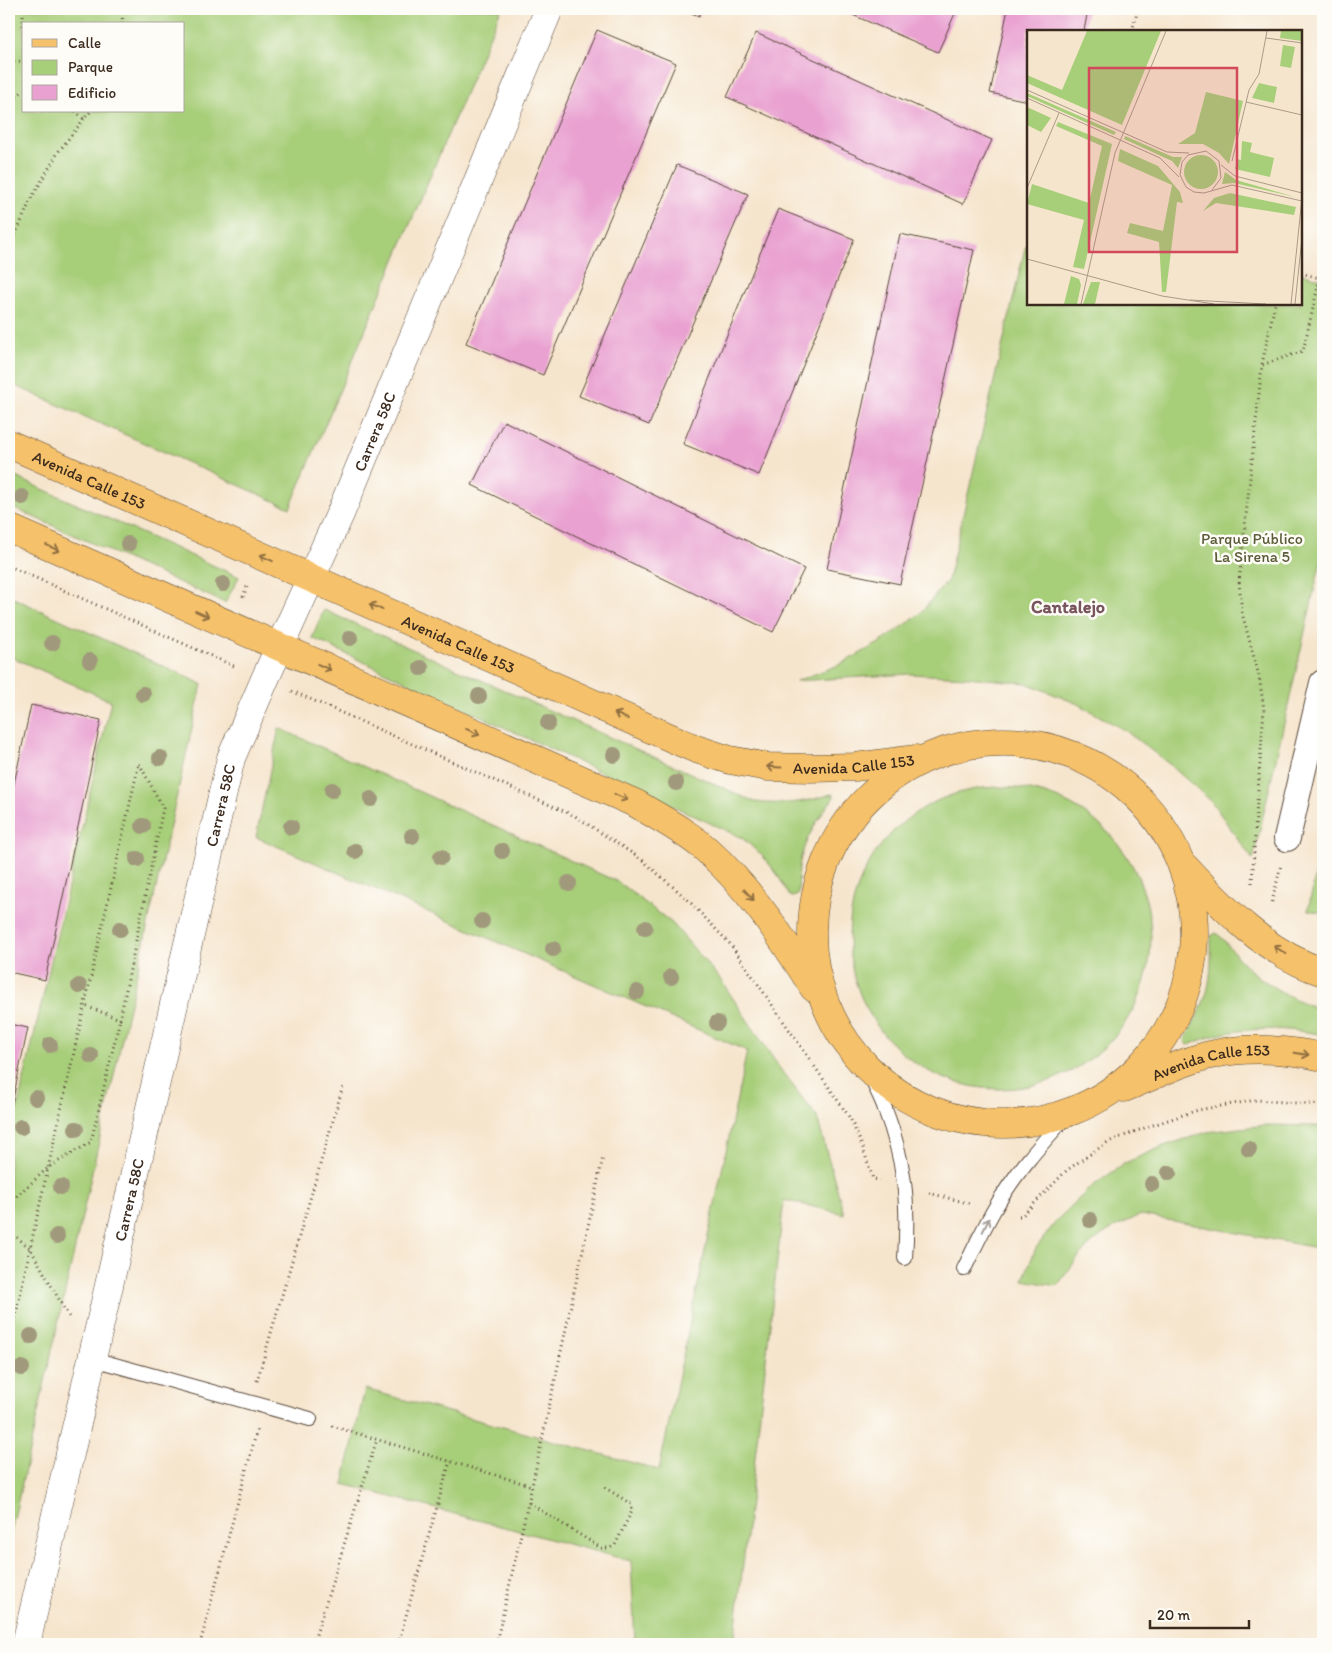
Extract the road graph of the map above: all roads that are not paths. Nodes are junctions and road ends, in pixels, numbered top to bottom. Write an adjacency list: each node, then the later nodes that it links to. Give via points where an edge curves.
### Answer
1 (549, 9): 4 (street, Carrera 58C)
2 (9, 444): 4 (main road, Avenida Calle 153, one-way to 2)
3 (9, 528): 5 (main road, one-way to 5)
4 (311, 578): 5 (street, Carrera 58C); 7 (main road, Avenida Calle 153, one-way to 4, via 855,767 808,768 768,767 730,760 696,749)
5 (279, 647): 11 (main road, one-way to 11, via 637,804 683,832 707,850 750,895 773,924); 18 (street, Carrera 58C, via 231,758)
6 (1323, 683): 8 (street)
7 (927, 758): 9 (main road, via 956,748 986,743 1033,745 1077,757 1104,771 1146,806 1169,836); 11 (main road, via 890,779 859,807 834,841 818,880 811,921 813,963)
8 (1287, 838)
9 (1182, 864): 10 (main road, one-way to 9, via 1282,952 1251,931); 14 (main road, via 1191,892 1195,925 1193,959 1186,992 1173,1023 1154,1051)
10 (1323, 972)
11 (824, 1004): 13 (main road, via 843,1039)
12 (1323, 1058): 14 (main road, Avenida Calle 153, one-way to 12, via 1216,1053 1282,1051)
13 (867, 1070): 15 (main road, via 902,1096 942,1114 984,1123 1028,1122); 16 (lane, via 885,1107 898,1146 906,1187)
14 (1104, 1096): 15 (main road)
15 (1070, 1112): 17 (lane, one-way to 15, via 1006,1191 1029,1158)
16 (905, 1258)
17 (964, 1269)
18 (93, 1359): 19 (lane); 20 (street, Carrera 58C)
19 (310, 1419)
20 (26, 1644)

